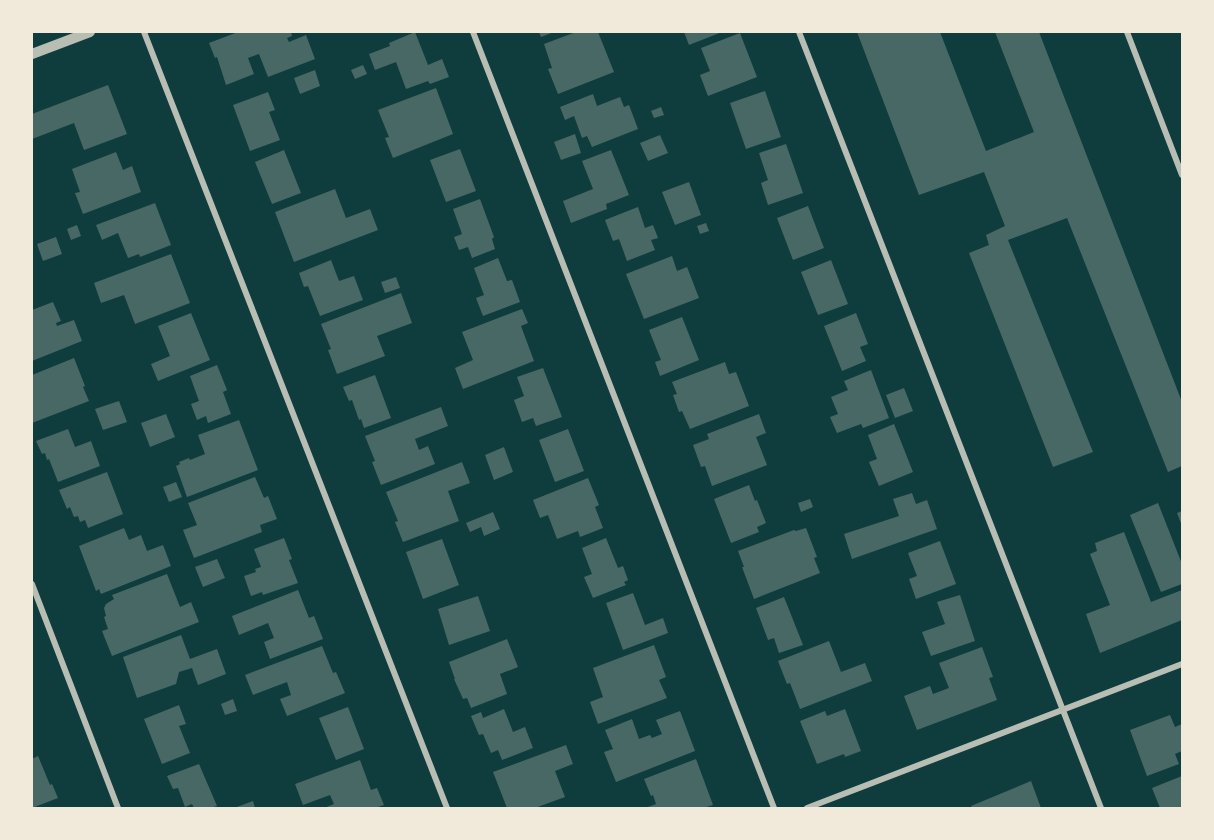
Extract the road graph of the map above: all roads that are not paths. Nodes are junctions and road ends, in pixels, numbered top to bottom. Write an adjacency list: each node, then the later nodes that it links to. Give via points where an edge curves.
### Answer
1 (90, 32): 6 (street)
2 (144, 32): 12 (street)
3 (473, 32): 13 (street)
4 (799, 32): 10 (street)
5 (1127, 32): 7 (street)
6 (32, 54)
7 (1182, 175)
8 (32, 584): 11 (street)
9 (1182, 664): 10 (street)
10 (1063, 710): 14 (street); 15 (street)
11 (118, 808)
12 (447, 808)
13 (774, 808)
14 (807, 808)
15 (1101, 808)

